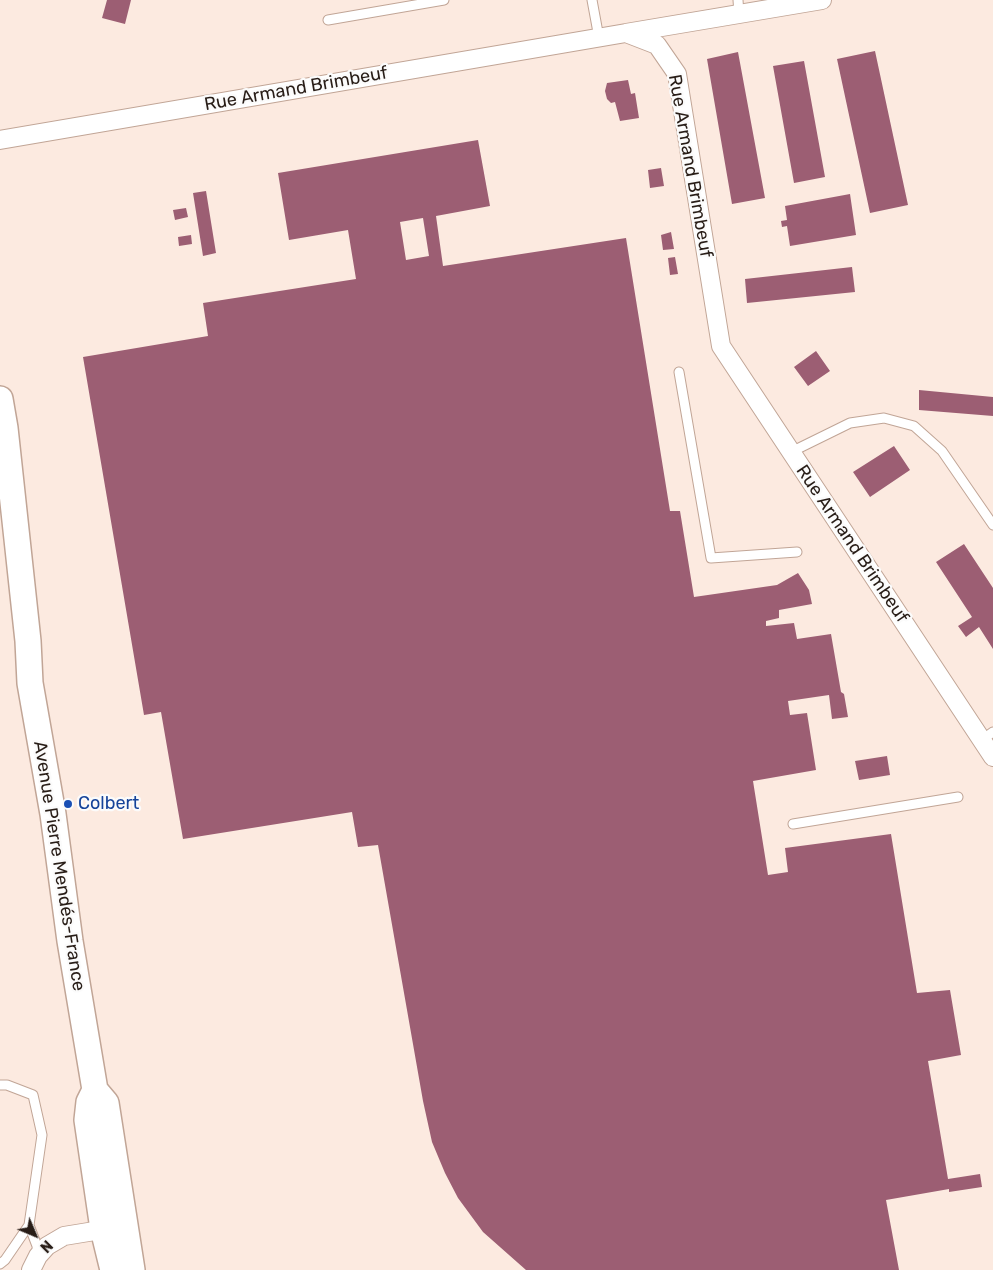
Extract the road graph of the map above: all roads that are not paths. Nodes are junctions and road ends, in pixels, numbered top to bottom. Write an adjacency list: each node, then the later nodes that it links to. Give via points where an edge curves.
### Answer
1 (444, 0): 5 (lane)
2 (592, 0): 7 (lane)
3 (822, 0): 4 (street)
4 (738, 7): 6 (street)
5 (328, 20)
6 (626, 33): 7 (street, Rue Armand Brimbeuf); 11 (street, Rue Armand Brimbeuf, via 656,45 677,74 721,346)
7 (599, 38): 8 (street, Rue Armand Brimbeuf)
8 (0, 140)
9 (679, 372): 14 (lane, via 711,558)
10 (0, 400): 15 (main road, Avenue Pierre Mendés-France)
11 (791, 452): 13 (lane, via 850,423 884,418 914,426 942,451); 16 (street, Rue Armand Brimbeuf)
12 (0, 521): 15 (main road, Avenue Pierre Mendés-France)
13 (993, 525)
14 (797, 552)
15 (28, 641): 22 (main road, Avenue Pierre Mendés-France, via 30,683 95,1090 106,1103)
16 (987, 736): 17 (street, Rue Armand Brimbeuf)
17 (993, 757)
18 (958, 797): 19 (lane)
19 (793, 824)
20 (0, 1086): 21 (lane, via 8,1085 33,1094 42,1135)
21 (29, 1225): 23 (lane, via 37,1246); 24 (lane)
22 (114, 1228): 23 (street, via 64,1236 47,1246); 25 (main road, Avenue Pierre Mendés-France); 26 (main road, Avenue Pierre Mendés-France)
23 (34, 1263)
24 (0, 1264)
25 (112, 1270)
26 (132, 1270)

